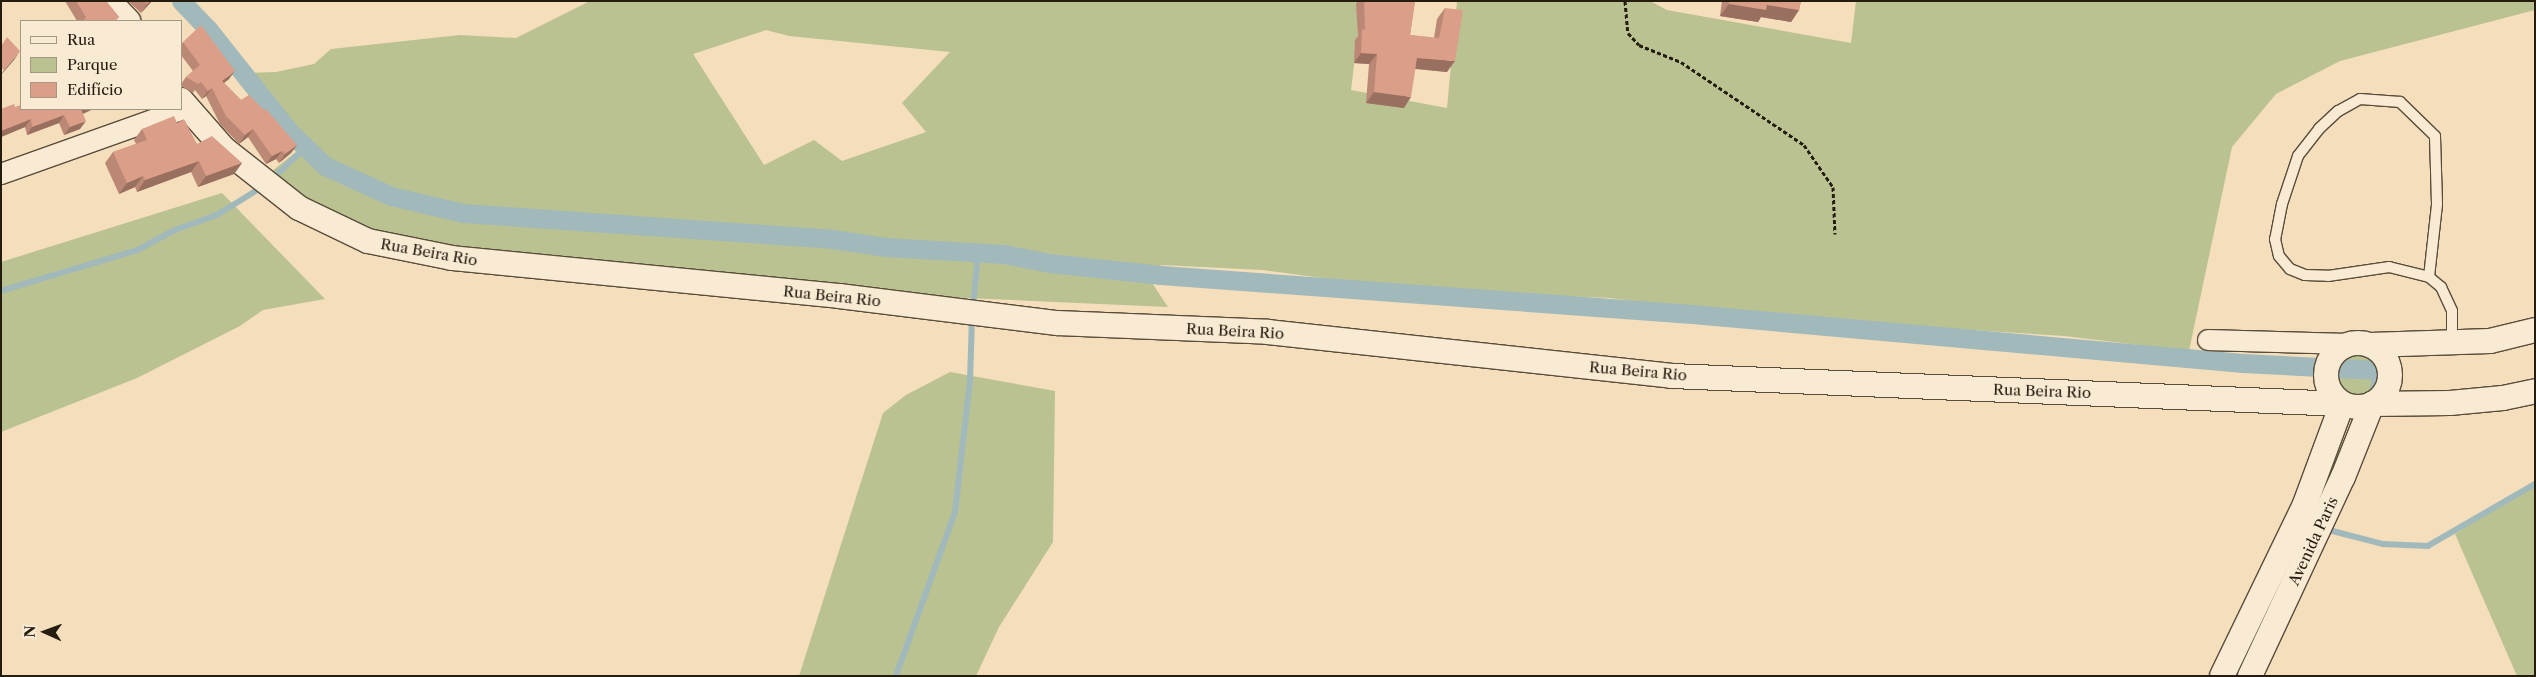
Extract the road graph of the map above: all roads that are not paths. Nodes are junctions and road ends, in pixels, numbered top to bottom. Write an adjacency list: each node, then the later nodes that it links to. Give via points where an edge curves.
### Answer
1 (109, 1): 2 (street)
2 (127, 20)
3 (184, 104): 13 (street, Rua Beira Rio, via 224,149 274,192 368,242 410,252 840,296 1057,323 1268,332 1672,376)
4 (168, 110): 5 (street)
5 (1, 174)
6 (2429, 277): 6 (lane, via 2389,267 2328,276 2305,275 2290,269 2279,256 2276,239 2282,204 2298,156 2318,129 2338,110 2360,99 2400,102 2435,136 2437,204); 9 (lane, via 2441,287 2452,311)
7 (2535, 330): 9 (street, via 2490,341)
8 (2208, 340): 10 (street)
9 (2452, 340): 11 (street)
10 (2347, 344): 11 (street); 13 (street, via 2332,355 2325,372 2329,391)
11 (2370, 345): 14 (street, via 2384,356 2390,374 2386,392)
12 (2535, 391): 14 (street, via 2450,403)
13 (2342, 404): 14 (street, via 2357,408); 15 (street, Avenida Paris, via 2305,504)
14 (2372, 404): 16 (street, Avenida Paris, via 2343,477)
15 (2222, 676)
16 (2250, 676)

